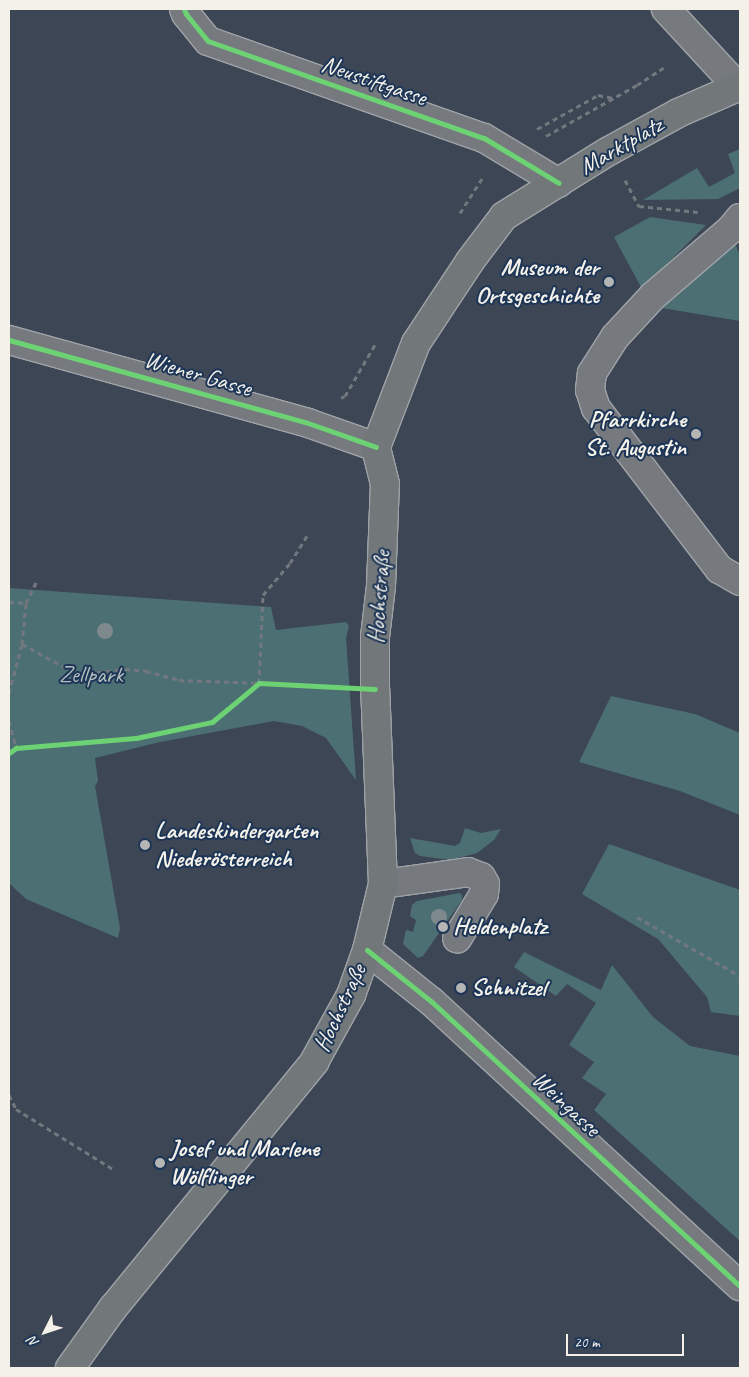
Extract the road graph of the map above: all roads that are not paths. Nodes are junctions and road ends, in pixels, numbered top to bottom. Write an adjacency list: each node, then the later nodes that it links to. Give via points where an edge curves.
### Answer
1 (184, 9): 4 (street, Neustiftgasse, via 208,41 484,138)
2 (666, 9): 3 (street)
3 (739, 87): 4 (main road, Marktplatz, via 678,113)
4 (559, 183): 7 (main road, Marktplatz, via 504,216 470,260 416,343)
5 (737, 229): 8 (street, via 653,296 615,338 592,373 590,390 596,408 719,569)
6 (9, 340): 7 (street, Wiener Gasse, via 308,423)
7 (376, 447): 9 (main road, Hochstraße, via 385,484 375,654)
8 (740, 581)
9 (383, 884): 10 (street, via 468,872 481,877 485,884 484,894); 11 (main road, Hochstraße)
10 (458, 939)
11 (367, 950): 12 (street, Weingasse, via 432,1002); 13 (main road, Hochstraße, via 351,995 314,1062 113,1308)
12 (740, 1286)
13 (70, 1368)

